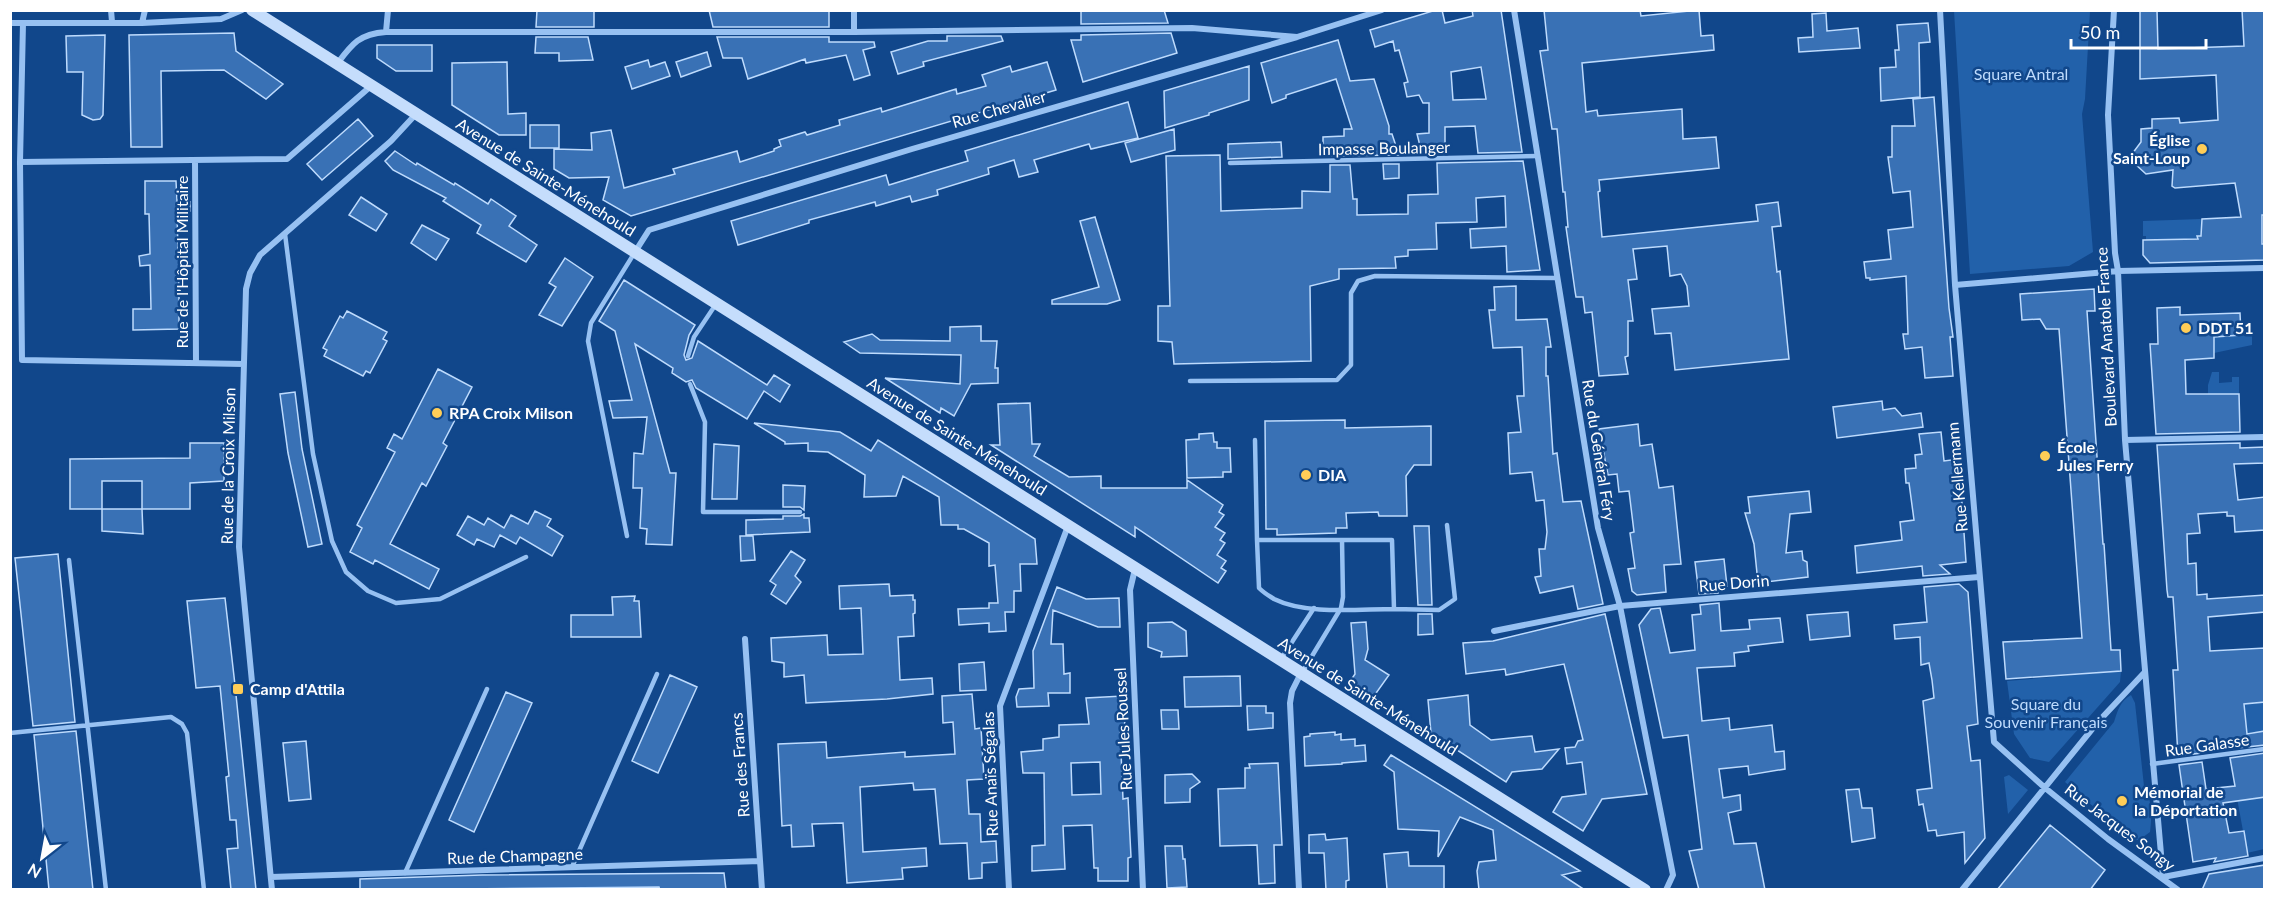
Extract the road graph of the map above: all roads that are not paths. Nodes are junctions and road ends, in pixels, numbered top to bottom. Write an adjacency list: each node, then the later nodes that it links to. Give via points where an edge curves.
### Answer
1 (111, 10): 11 (street)
2 (146, 10): 14 (street)
3 (242, 10): 14 (street, via 220,19)
4 (388, 10): 15 (street)
5 (854, 10): 16 (street)
6 (1382, 10): 17 (street, Rue Chevalier)
7 (1514, 10): 21 (street, Rue du Général Féry)
8 (1940, 10): 32 (street, Rue Kellermann)
9 (2114, 10): 30 (street, Boulevard Anatole France, via 2108,115)
10 (259, 12): 18 (main road, Avenue de Sainte-Ménehould)
11 (112, 22): 13 (street); 14 (street)
12 (10, 23): 13 (street)
13 (23, 23): 23 (street, Rue de l'Hôpital Militaire)
14 (142, 23)
15 (386, 32): 16 (street); 18 (street, via 373,33 352,43)
16 (854, 32): 17 (street, via 1192,28)
17 (1297, 37): 28 (street, Rue Chevalier, via 649,230)
18 (337, 64): 19 (main road, Avenue de Sainte-Ménehould)
19 (371, 86): 20 (main road, Avenue de Sainte-Ménehould); 22 (street, Rue de l'Hôpital Militaire, via 287,159)
20 (416, 114): 27 (street, Rue de la Croix Milson, via 391,141); 28 (main road, Avenue de Sainte-Ménehould)
21 (1538, 156): 24 (lane, Impasse Boulanger); 31 (street, Rue du Général Féry)
22 (195, 160): 23 (street, Rue de l'Hôpital Militaire); 35 (street, Rue de l'Hôpital Militaire)
23 (20, 162): 26 (street, Rue de l'Hôpital Militaire)
24 (1230, 164)
25 (10, 207): 26 (street)
26 (20, 207): 35 (street, Rue de l'Hôpital Militaire, via 22,360)
27 (285, 234): 36 (street, Rue de la Croix Milson, via 260,255 250,273); 48 (lane, via 313,454 332,542 346,572 368,591 396,603 440,599)
28 (634, 252): 33 (main road, Avenue de Sainte-Ménehould); 45 (lane, via 591,323 588,341)
29 (2265, 268): 30 (street)
30 (2118, 271): 32 (street); 41 (street, Boulevard Anatole France)
31 (1557, 278): 37 (lane, via 1375,276 1358,281 1351,294 1351,365 1337,380); 52 (street, Rue du Général Féry, via 1598,528)
32 (1955, 285): 51 (street, Rue Kellermann)
33 (716, 304): 34 (lane, via 694,337); 43 (main road, Avenue de Sainte-Ménehould)
34 (688, 356)
35 (196, 363): 36 (street, Rue de l'Hôpital Militaire)
36 (244, 364): 72 (street, Rue de la Croix Milson, via 239,547)
37 (1190, 381)
38 (690, 384): 42 (lane, via 705,422 703,512)
39 (2265, 437): 41 (street)
40 (1255, 440): 46 (lane)
41 (2125, 440): 60 (street, Boulevard Anatole France)
42 (800, 512)
43 (1068, 525): 50 (main road, Avenue de Sainte-Ménehould); 78 (street, Rue Anaïs Ségalas, via 1000,706)
44 (1447, 525): 55 (lane, via 1455,599 1439,610)
45 (627, 536)
46 (1257, 540): 47 (lane); 53 (lane, via 1258,588 1274,599)
47 (1342, 540): 54 (lane); 55 (lane, via 1392,540)
48 (526, 557)
49 (69, 560): 63 (lane)
50 (1136, 568): 58 (main road, Avenue de Sainte-Ménehould); 79 (street, Rue Jules Roussel, via 1130,590)
51 (1979, 577): 52 (street, Rue Dorin); 67 (street, Rue Kellermann, via 1994,742)
52 (1620, 606): 56 (street, Rue Dorin); 82 (street, Rue du Général Féry, via 1673,875)
53 (1314, 608): 54 (lane); 58 (lane)
54 (1341, 609): 55 (lane); 59 (lane)
55 (1394, 609)
56 (1494, 631)
57 (745, 639): 69 (street, Rue des Francs)
58 (1281, 660): 59 (main road, Avenue de Sainte-Ménehould)
59 (1301, 673): 80 (street, via 1290,703); 81 (main road, Avenue de Sainte-Ménehould)
60 (2144, 673): 66 (street, Boulevard Anatole France); 67 (street)
61 (657, 674): 70 (lane)
62 (487, 689): 71 (lane)
63 (88, 725): 64 (lane); 74 (lane); 75 (lane, via 171,717 182,724 187,733)
64 (10, 733)
65 (2265, 749): 66 (lane, Rue Galasse)
66 (2152, 764): 73 (street, Boulevard Anatole France)
67 (2044, 787): 73 (street, Rue Jacques Songy); 83 (street)
68 (2265, 858): 73 (street)
69 (760, 861): 70 (street, Rue de Champagne); 77 (street, Rue des Francs)
70 (572, 867): 71 (street, Rue de Champagne)
71 (405, 873): 72 (street, Rue de Champagne)
72 (271, 877): 76 (street, Rue de la Croix Milson)
73 (2163, 877): 84 (street, Rue Jacques Songy)
74 (105, 890)
75 (204, 890)
76 (272, 890)
77 (762, 890)
78 (1009, 890)
79 (1143, 890)
80 (1299, 890)
81 (1645, 890)
82 (1666, 890)
83 (1962, 890)
84 (2178, 890)

